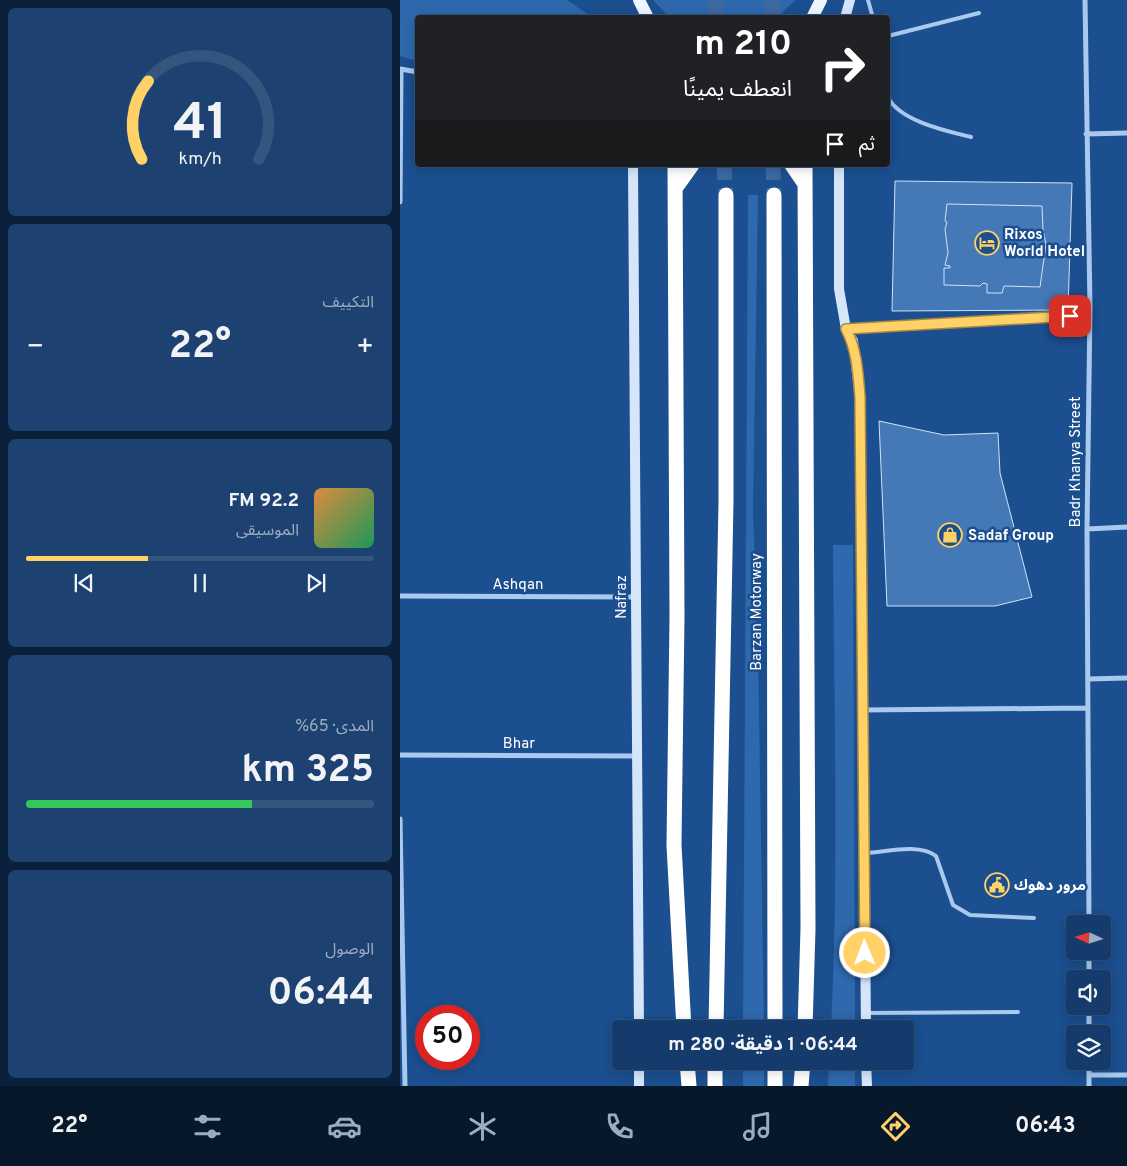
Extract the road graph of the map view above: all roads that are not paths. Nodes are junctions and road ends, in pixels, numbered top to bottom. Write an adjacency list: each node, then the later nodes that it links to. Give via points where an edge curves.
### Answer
1 (628, 0): 6 (main road)
2 (821, 0): 8 (main road)
3 (850, 0): 9 (main road)
4 (868, 0): 10 (lane)
5 (1085, 0): 16 (street, Badr Khanya Street)
6 (643, 9)
7 (980, 13): 11 (lane)
8 (814, 15)
9 (846, 15)
10 (872, 15)
11 (890, 36)
12 (401, 70): 13 (street); 28 (street)
13 (415, 72)
14 (890, 103): 17 (lane, via 928,126)
15 (1127, 133): 16 (street)
16 (1086, 134): 29 (street, Badr Khanya Street)
17 (971, 137)
18 (633, 167): 34 (main road, Nafraz)
19 (675, 167): 25 (highway)
20 (691, 167): 25 (highway)
21 (793, 167): 24 (highway)
22 (805, 167): 24 (highway)
23 (839, 167): 30 (main road, via 838,270)
24 (806, 184): 51 (highway, via 808,929)
25 (677, 186): 48 (highway, via 674,844)
26 (726, 195): 49 (highway, Barzan Motorway, via 726,501)
27 (774, 195): 50 (highway, Barzan Motorway)
28 (400, 202)
29 (1090, 308): 30 (street, via 1070,316); 32 (street, Badr Khanya Street)
30 (846, 329): 38 (main road, via 853,341 860,397)
31 (1127, 527): 32 (street)
32 (1087, 529): 36 (street, Badr Khanya Street)
33 (400, 596): 34 (street, Ashqan)
34 (636, 597): 40 (main road, Nafraz)
35 (1127, 678): 36 (street)
36 (1088, 680): 37 (street, Badr Khanya Street)
37 (1088, 708): 38 (street); 43 (street, Badr Khanya Street)
38 (861, 710): 42 (main road)
39 (400, 755): 40 (street, Bhar)
40 (637, 756): 47 (main road, Nafraz)
41 (400, 820): 62 (street)
42 (864, 854): 44 (lane, via 913,849 930,852 936,856 953,905 970,915); 46 (main road)
43 (1088, 915)
44 (1034, 918)
45 (1018, 1012): 46 (lane)
46 (866, 1013): 52 (main road)
47 (639, 1020)
48 (684, 1020)
49 (716, 1020)
50 (775, 1020)
51 (805, 1020)
52 (866, 1020)
53 (639, 1070): 63 (main road)
54 (688, 1070): 64 (highway)
55 (715, 1070): 65 (highway)
56 (775, 1070): 66 (highway)
57 (802, 1070): 67 (highway)
58 (866, 1070): 68 (main road)
59 (1089, 1070): 60 (street)
60 (1089, 1075): 61 (street); 69 (street)
61 (1127, 1075)
62 (405, 1086)
63 (639, 1086)
64 (689, 1086)
65 (715, 1086)
66 (776, 1086)
67 (800, 1086)
68 (867, 1086)
69 (1089, 1086)

